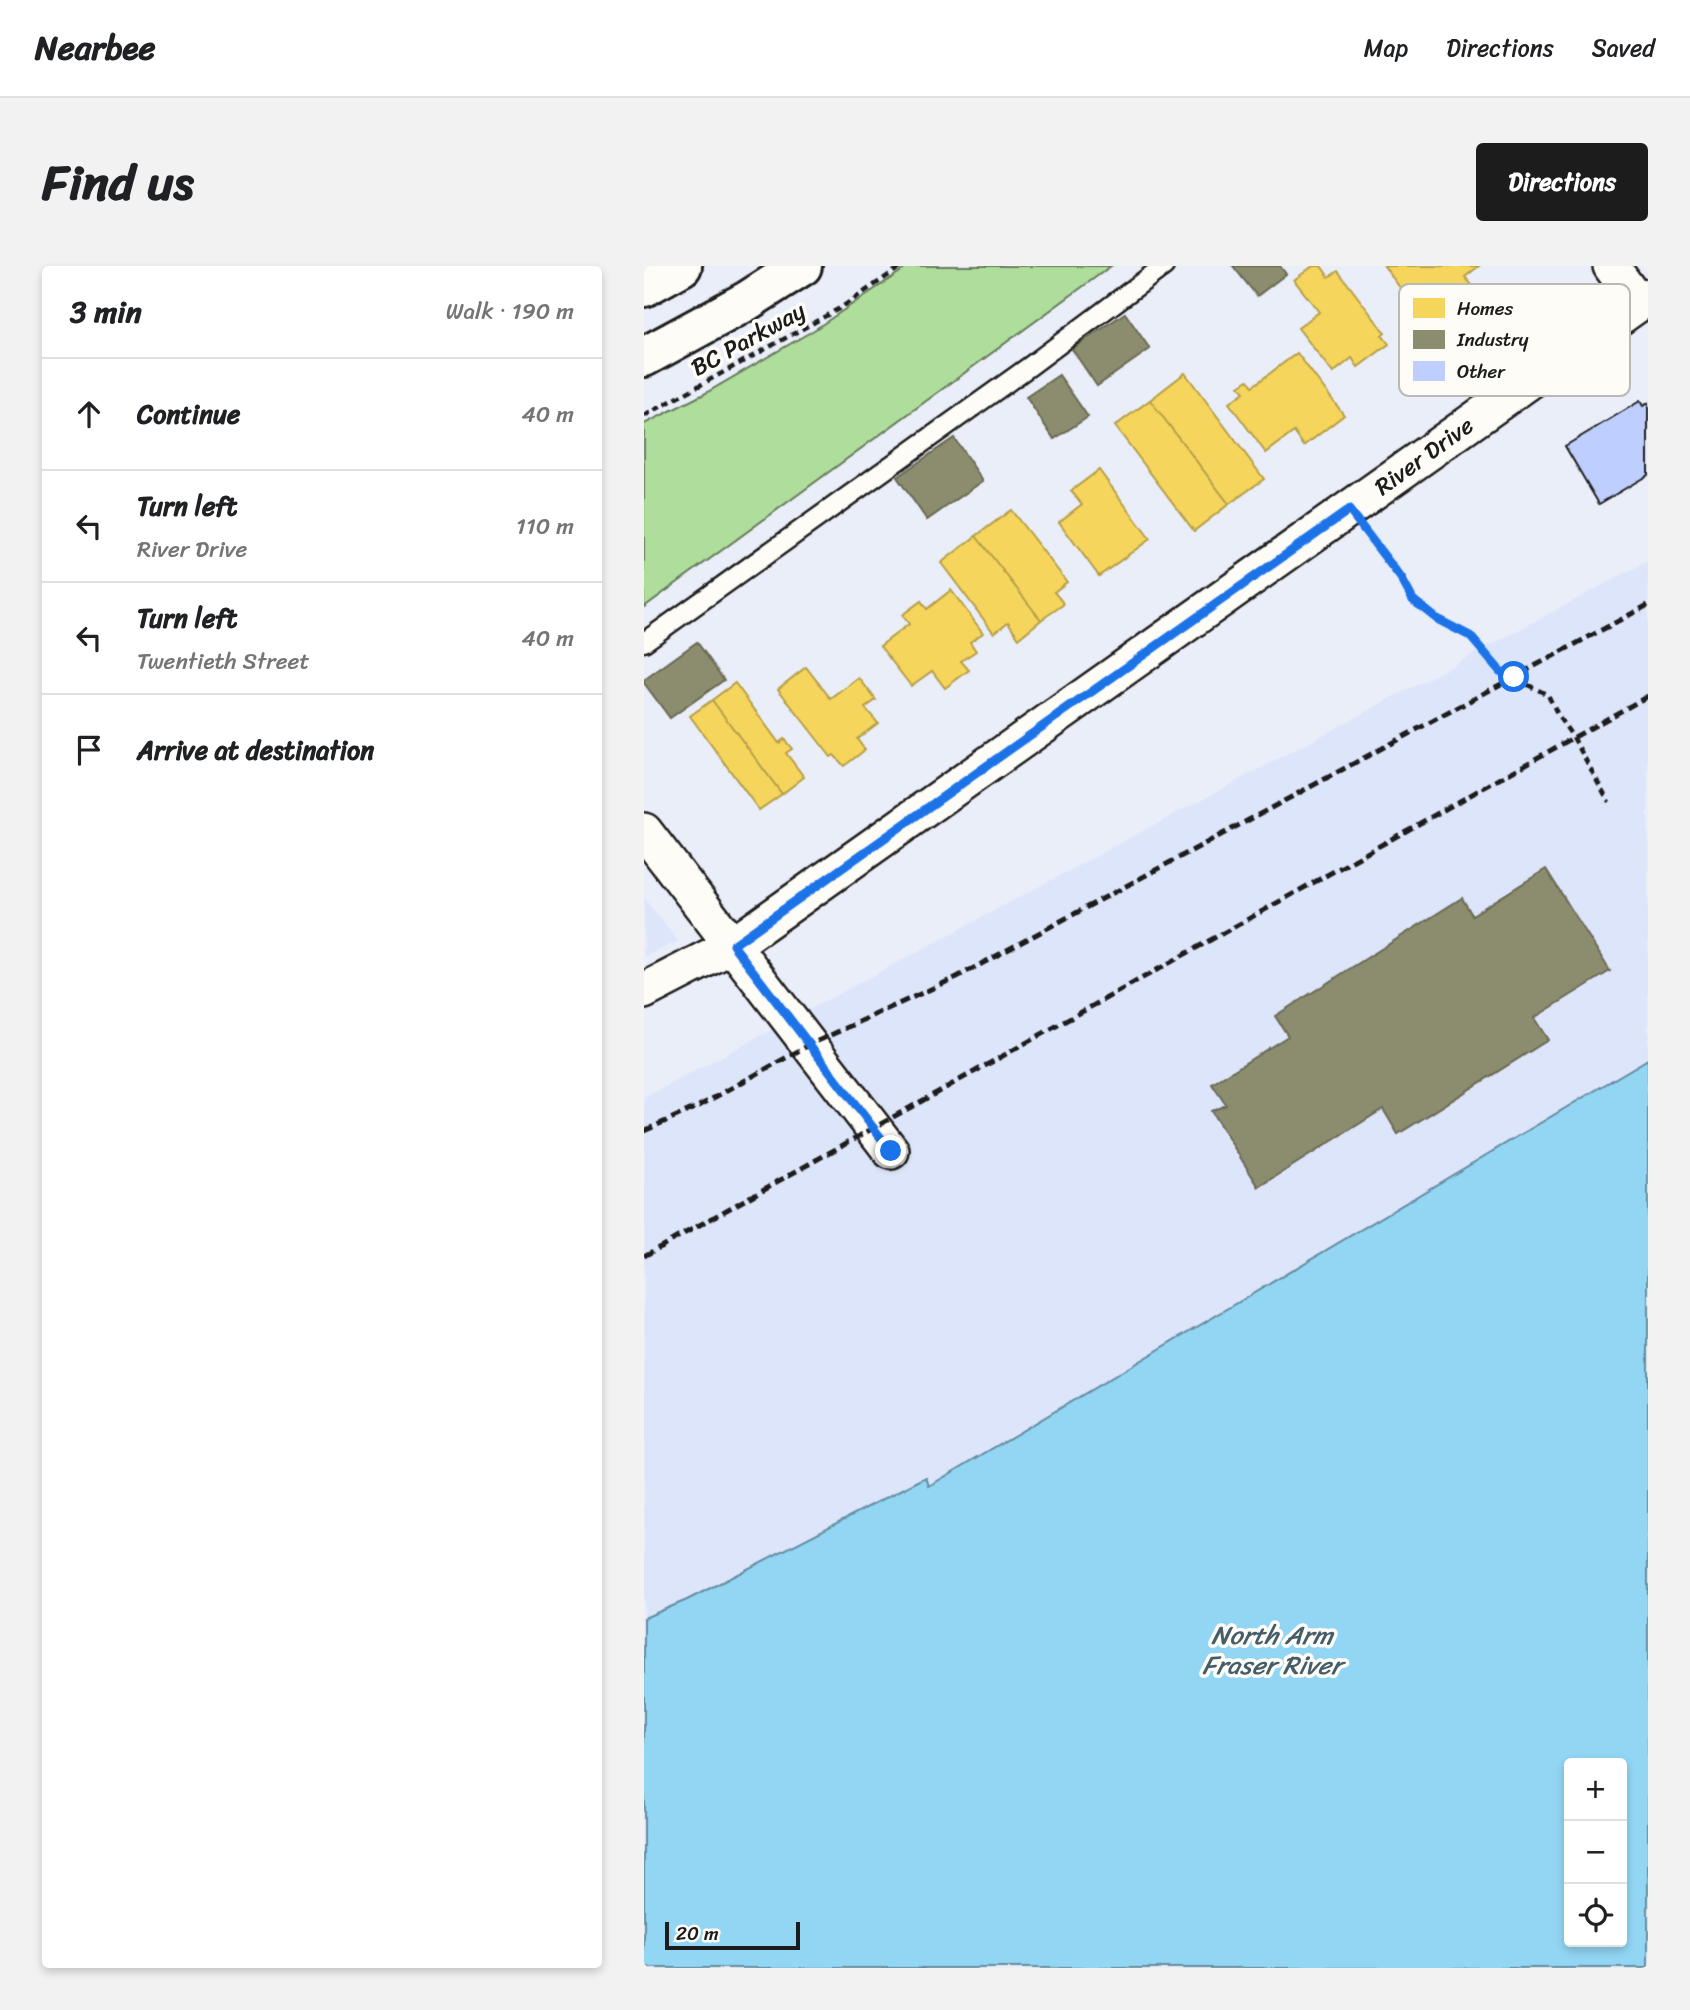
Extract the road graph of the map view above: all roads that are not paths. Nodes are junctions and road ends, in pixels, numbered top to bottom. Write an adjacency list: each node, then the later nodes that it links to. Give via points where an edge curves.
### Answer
1 (682, 266): 7 (main road)
2 (802, 266): 9 (main road)
3 (1164, 266): 11 (lane)
4 (1611, 266): 5 (street)
5 (1628, 284)
6 (1630, 286): 8 (street)
7 (644, 287)
8 (1643, 300)
9 (644, 357)
10 (1509, 396): 13 (street, River Drive)
11 (644, 642)
12 (644, 831): 13 (street)
13 (733, 945): 14 (street, River Drive); 15 (street)
14 (644, 991)
15 (891, 1151)

